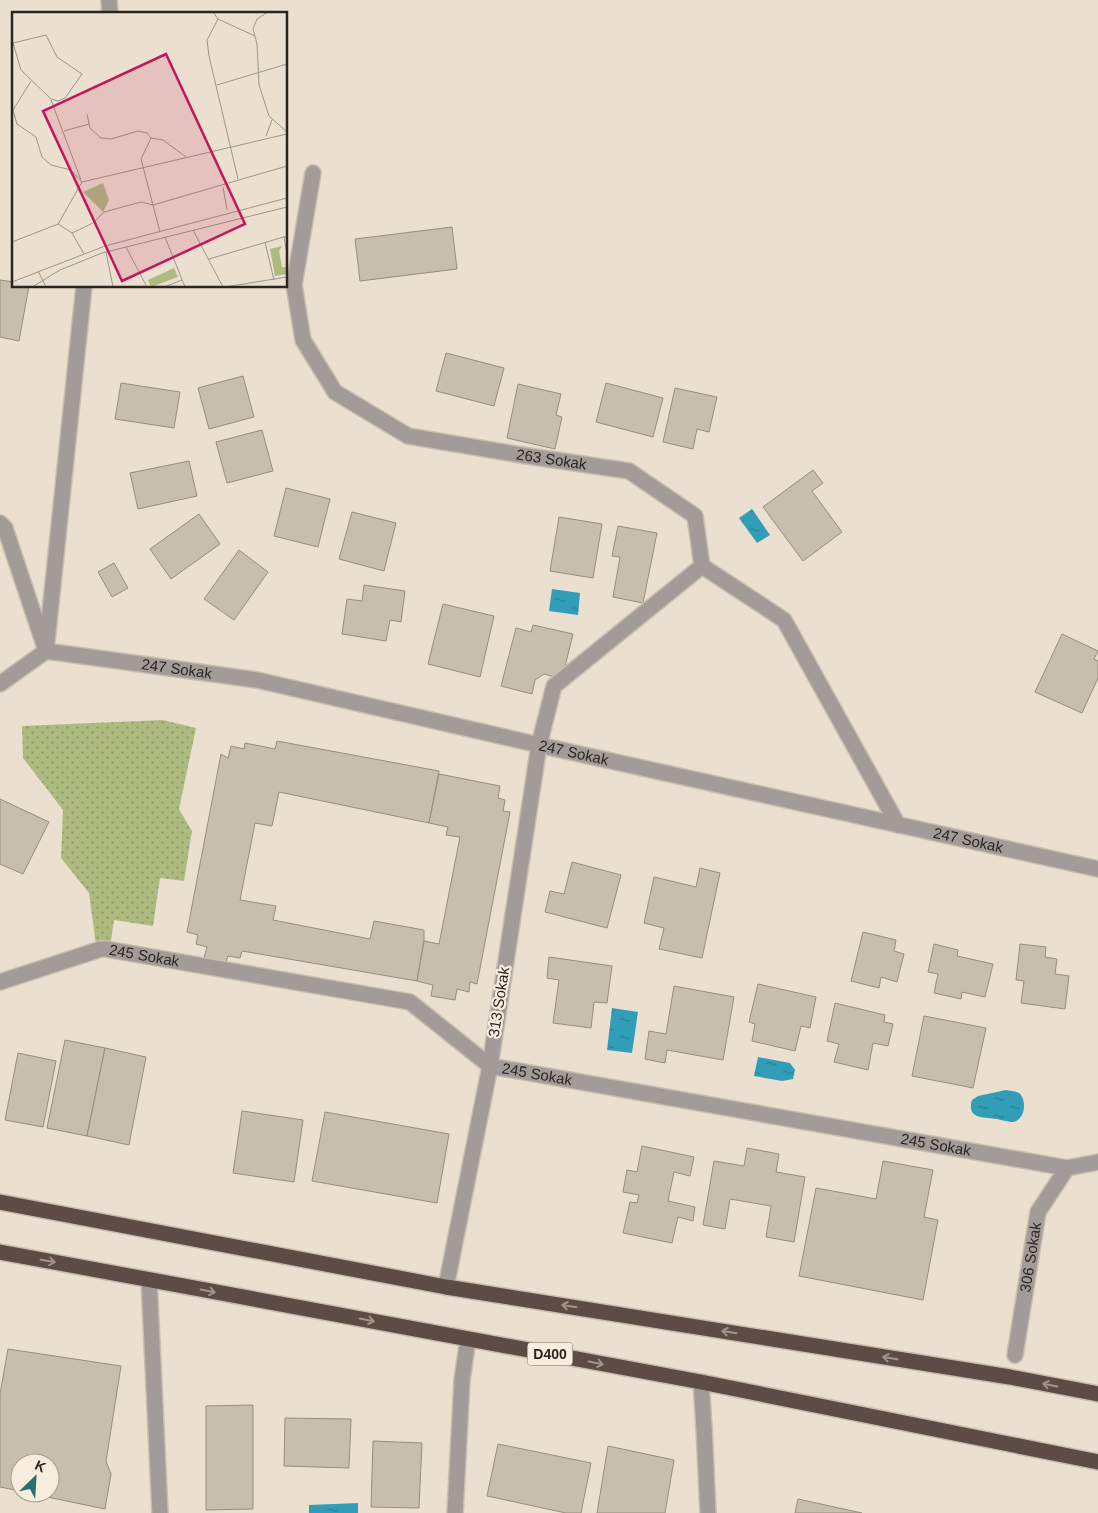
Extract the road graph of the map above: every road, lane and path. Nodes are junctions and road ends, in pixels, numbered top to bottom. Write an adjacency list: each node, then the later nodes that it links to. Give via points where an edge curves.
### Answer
1 (312, 173): 2 (street, 263 Sokak)
2 (292, 253): 5 (street, 263 Sokak, via 303,340 335,392 408,436 629,470 695,516)
3 (84, 288): 6 (street)
4 (0, 523): 6 (street, via 5,528)
5 (702, 566): 8 (street, via 554,686); 9 (street, via 784,620)
6 (46, 651): 7 (street); 8 (street, 247 Sokak, via 257,680)
7 (0, 684)
8 (539, 745): 9 (street, 247 Sokak); 12 (street, 313 Sokak)
9 (898, 825): 10 (street, 247 Sokak)
10 (1098, 869)
11 (0, 982): 12 (street, 245 Sokak, via 101,949 116,951 410,1002)
12 (490, 1066): 14 (street, 245 Sokak); 18 (street, 313 Sokak)
13 (1098, 1162): 14 (street, 245 Sokak)
14 (1067, 1168): 20 (street, 306 Sokak, via 1038,1212)
15 (0, 1202): 18 (highway)
16 (0, 1252): 17 (highway, D400, one-way to 17)
17 (149, 1280): 19 (highway, D400, one-way to 19); 24 (street)
18 (446, 1287): 22 (highway, one-way to 18, via 981,1372)
19 (468, 1339): 21 (highway, D400, one-way to 21); 25 (street, via 462,1380)
20 (1015, 1355)
21 (701, 1382): 23 (highway, D400); 26 (street)
22 (1098, 1394)
23 (1098, 1462)
24 (160, 1513)
25 (455, 1513)
26 (708, 1513)

